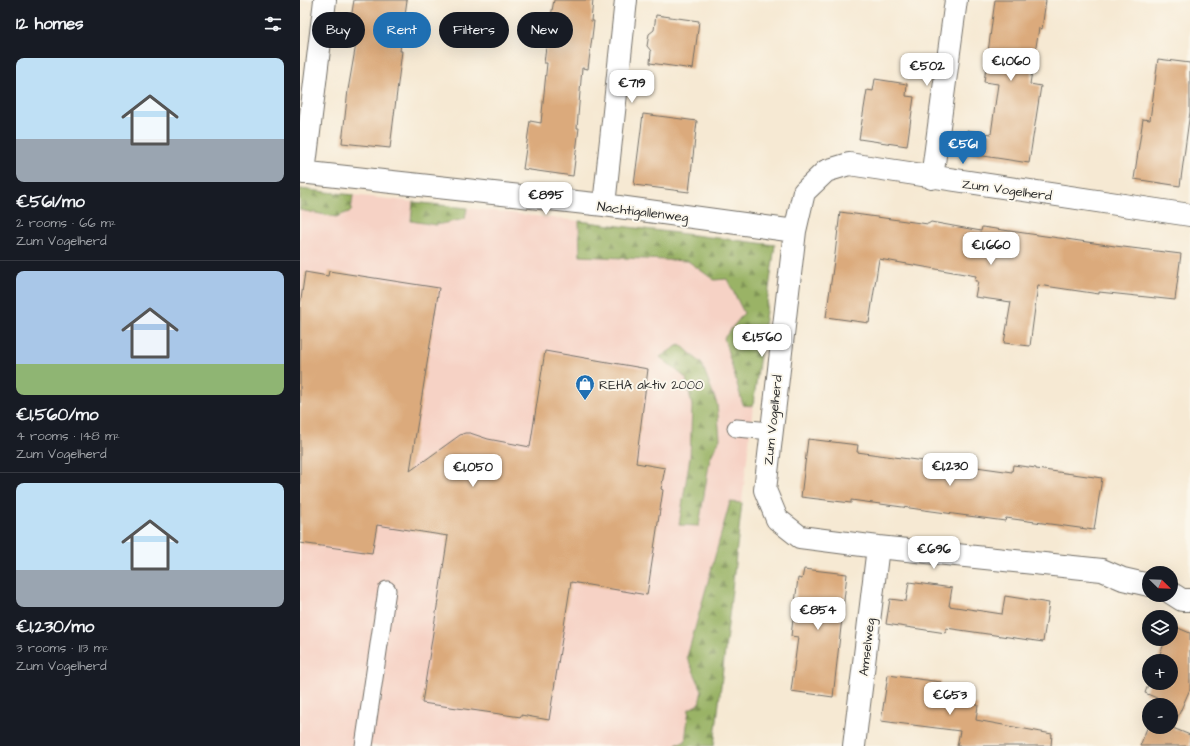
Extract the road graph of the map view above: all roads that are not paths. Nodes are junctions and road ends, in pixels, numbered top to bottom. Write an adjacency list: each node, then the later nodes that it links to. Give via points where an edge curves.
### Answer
1 (325, 0): 4 (street)
2 (626, 0): 6 (street)
3 (956, 0): 5 (street)
4 (302, 173): 6 (street, Nachtigallenweg)
5 (932, 178): 7 (street, Zum Vogelherd); 8 (street, Zum Vogelherd, via 849,164 826,171 804,192)
6 (604, 205): 8 (street, Nachtigallenweg)
7 (1190, 215)
8 (795, 231): 10 (street, Zum Vogelherd)
9 (736, 428): 10 (lane)
10 (771, 431): 11 (street, Zum Vogelherd, via 764,490 777,519 800,537)
11 (878, 548): 12 (street, Zum Vogelherd, via 1102,570); 17 (street, Amselweg)
12 (1142, 583)
13 (386, 590): 16 (lane)
14 (1178, 597): 15 (street)
15 (1190, 600)
16 (364, 746)
17 (854, 746)

